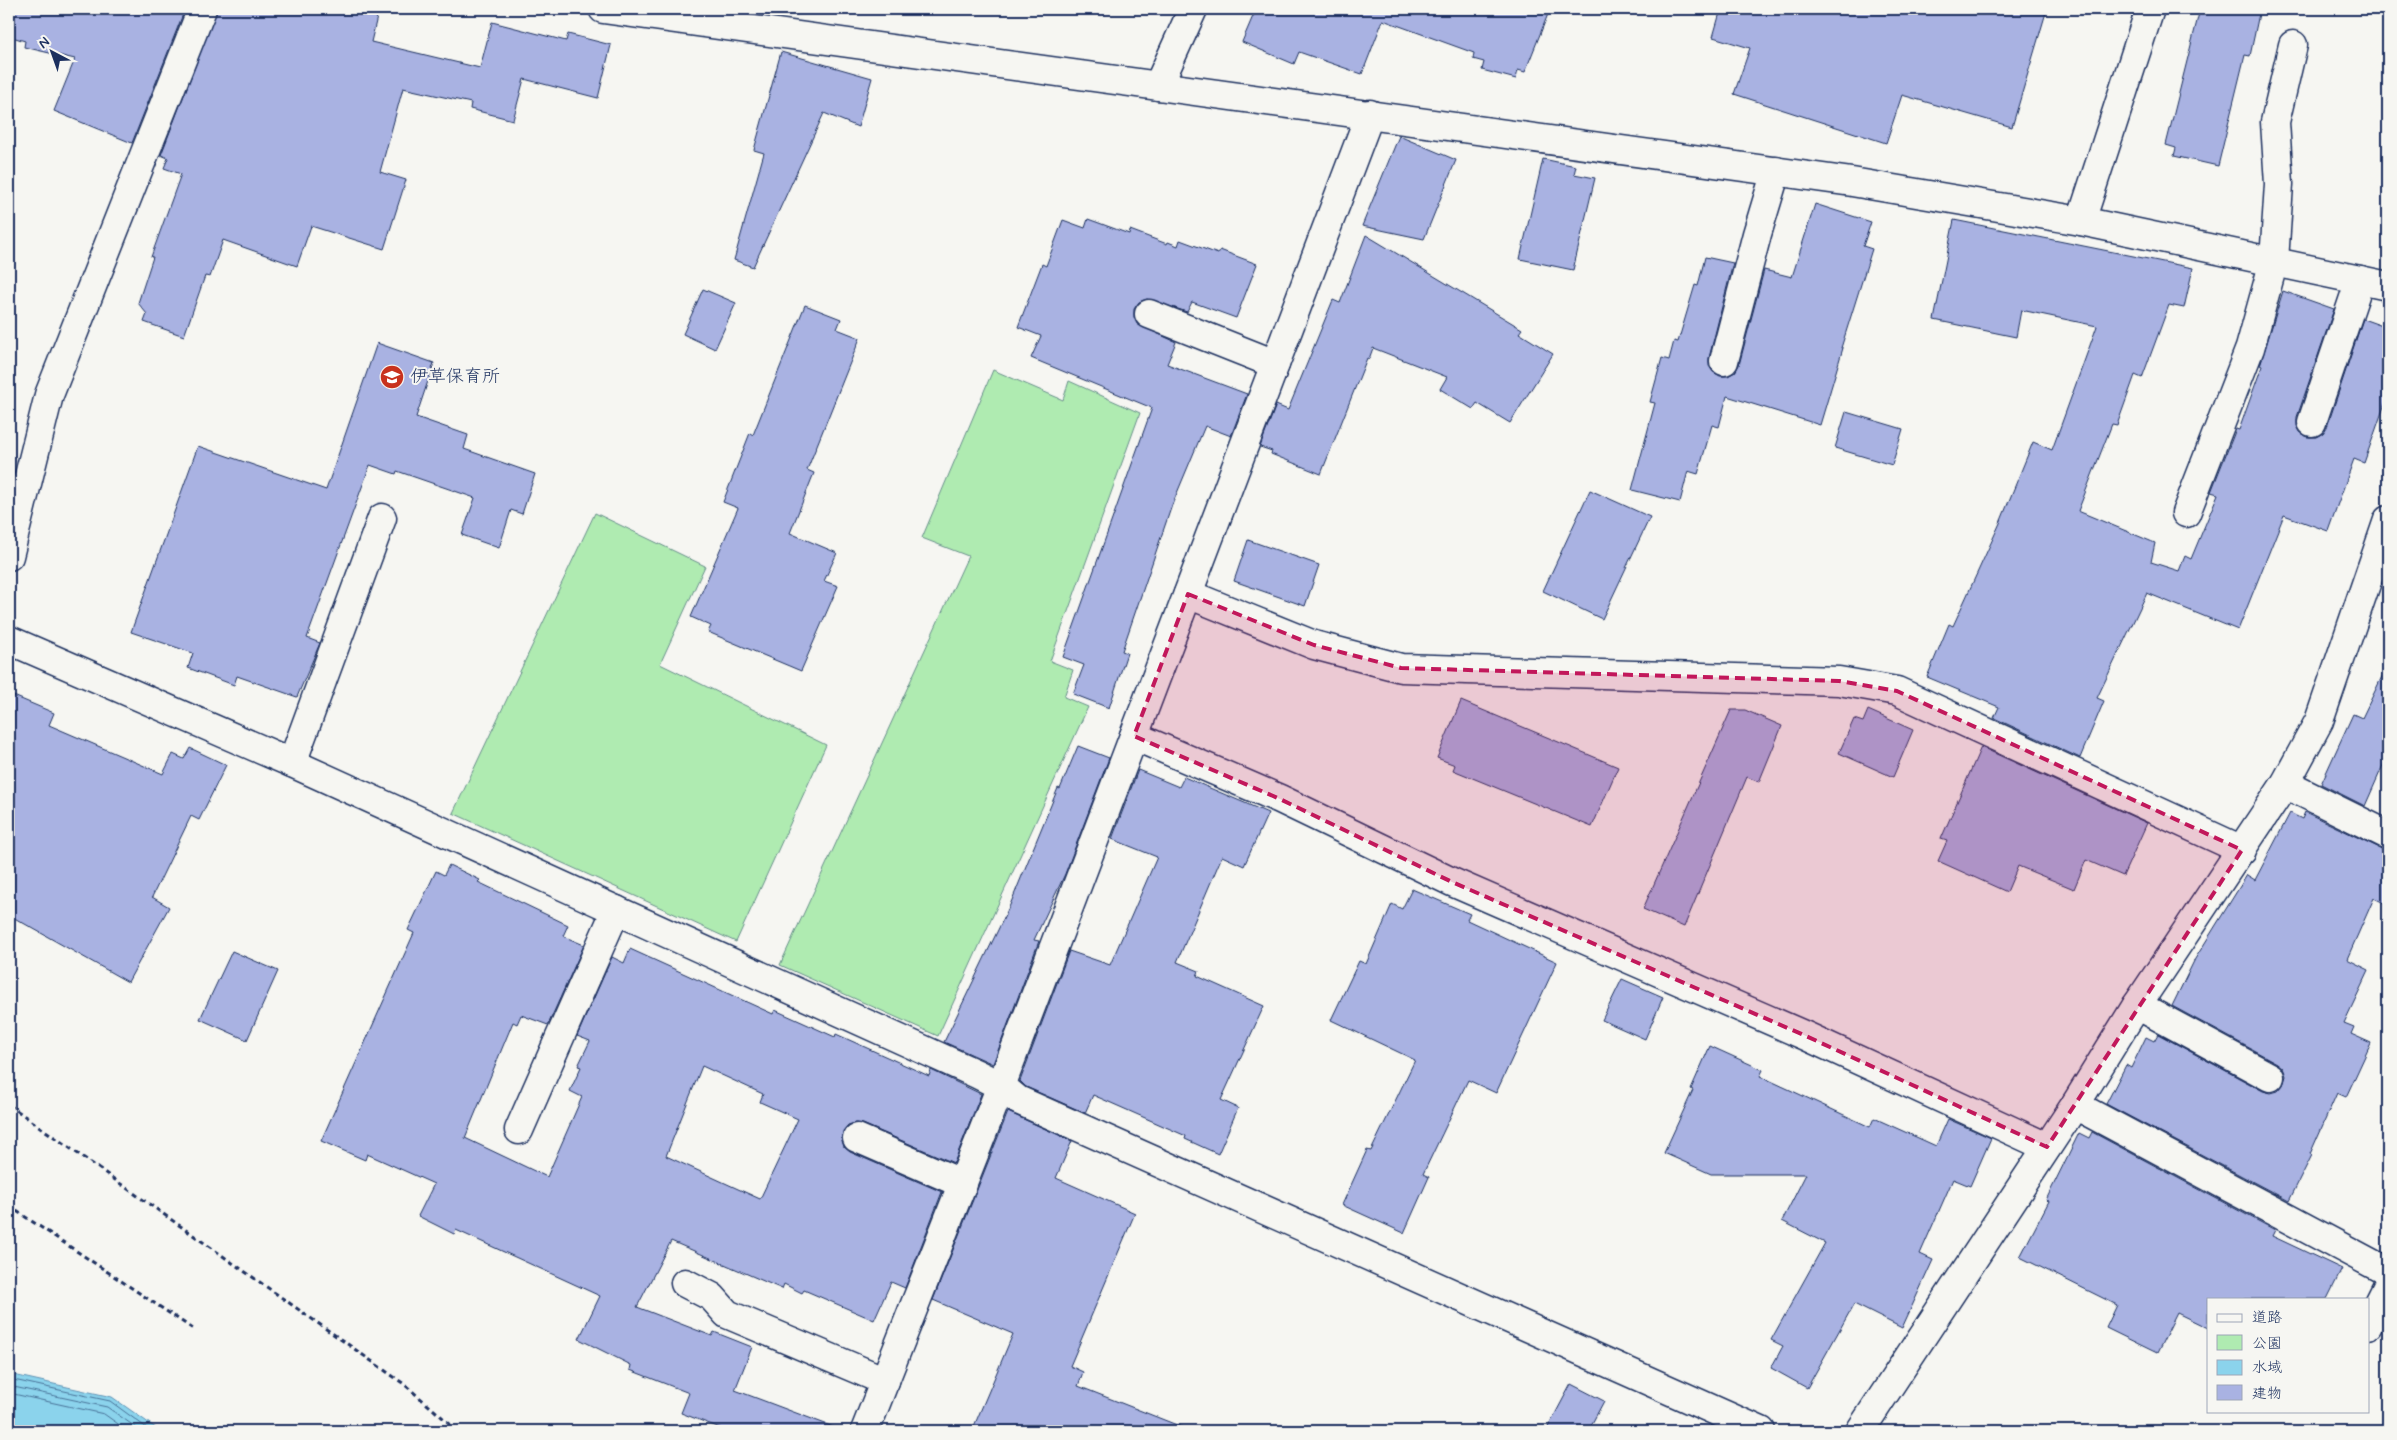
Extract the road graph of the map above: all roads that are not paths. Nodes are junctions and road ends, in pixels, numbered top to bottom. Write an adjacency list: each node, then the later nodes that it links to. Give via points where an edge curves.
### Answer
1 (202, 9): 20 (street, via 49,395)
2 (603, 9): 6 (street)
3 (1193, 9): 6 (street)
4 (2150, 9): 9 (street)
5 (2293, 45): 10 (street, via 2275,122 2279,184)
6 (1158, 86): 7 (street)
7 (1370, 114): 8 (street); 15 (street)
8 (1776, 171): 9 (street); 14 (street)
9 (2081, 221): 10 (street)
10 (2274, 261): 11 (street); 17 (street, via 2250,348)
11 (2360, 280): 12 (street); 16 (street)
12 (2388, 286)
13 (1149, 314): 15 (street)
14 (1724, 361)
15 (1275, 364): 21 (street)
16 (2312, 422)
17 (2186, 513)
18 (382, 518): 24 (street)
19 (2388, 520): 25 (street, via 2319,720)
20 (9, 556)
21 (1188, 594): 23 (street); 27 (street, via 1314,645 1401,668 1839,681 1897,691)
22 (9, 640): 24 (street)
23 (1134, 736): 31 (street); 35 (street, via 1280,799 1452,882 1806,1036)
24 (292, 763): 28 (street)
25 (2285, 784): 26 (street); 27 (street)
26 (2388, 835)
27 (2242, 850): 29 (street)
28 (616, 910): 31 (street); 33 (street)
29 (2137, 1005): 30 (street); 32 (street)
30 (2270, 1077)
31 (1001, 1086): 36 (street); 43 (street, via 1027,1104)
32 (2075, 1105): 35 (street); 37 (street)
33 (519, 1130)
34 (857, 1138): 36 (street)
35 (2047, 1147): 44 (street)
36 (963, 1184): 41 (street)
37 (2388, 1272)
38 (685, 1283): 41 (street, via 712,1296 727,1314)
39 (2388, 1285): 40 (street)
40 (2370, 1321)
41 (885, 1381): 42 (street)
42 (865, 1431)
43 (1761, 1431)
44 (1860, 1431)

